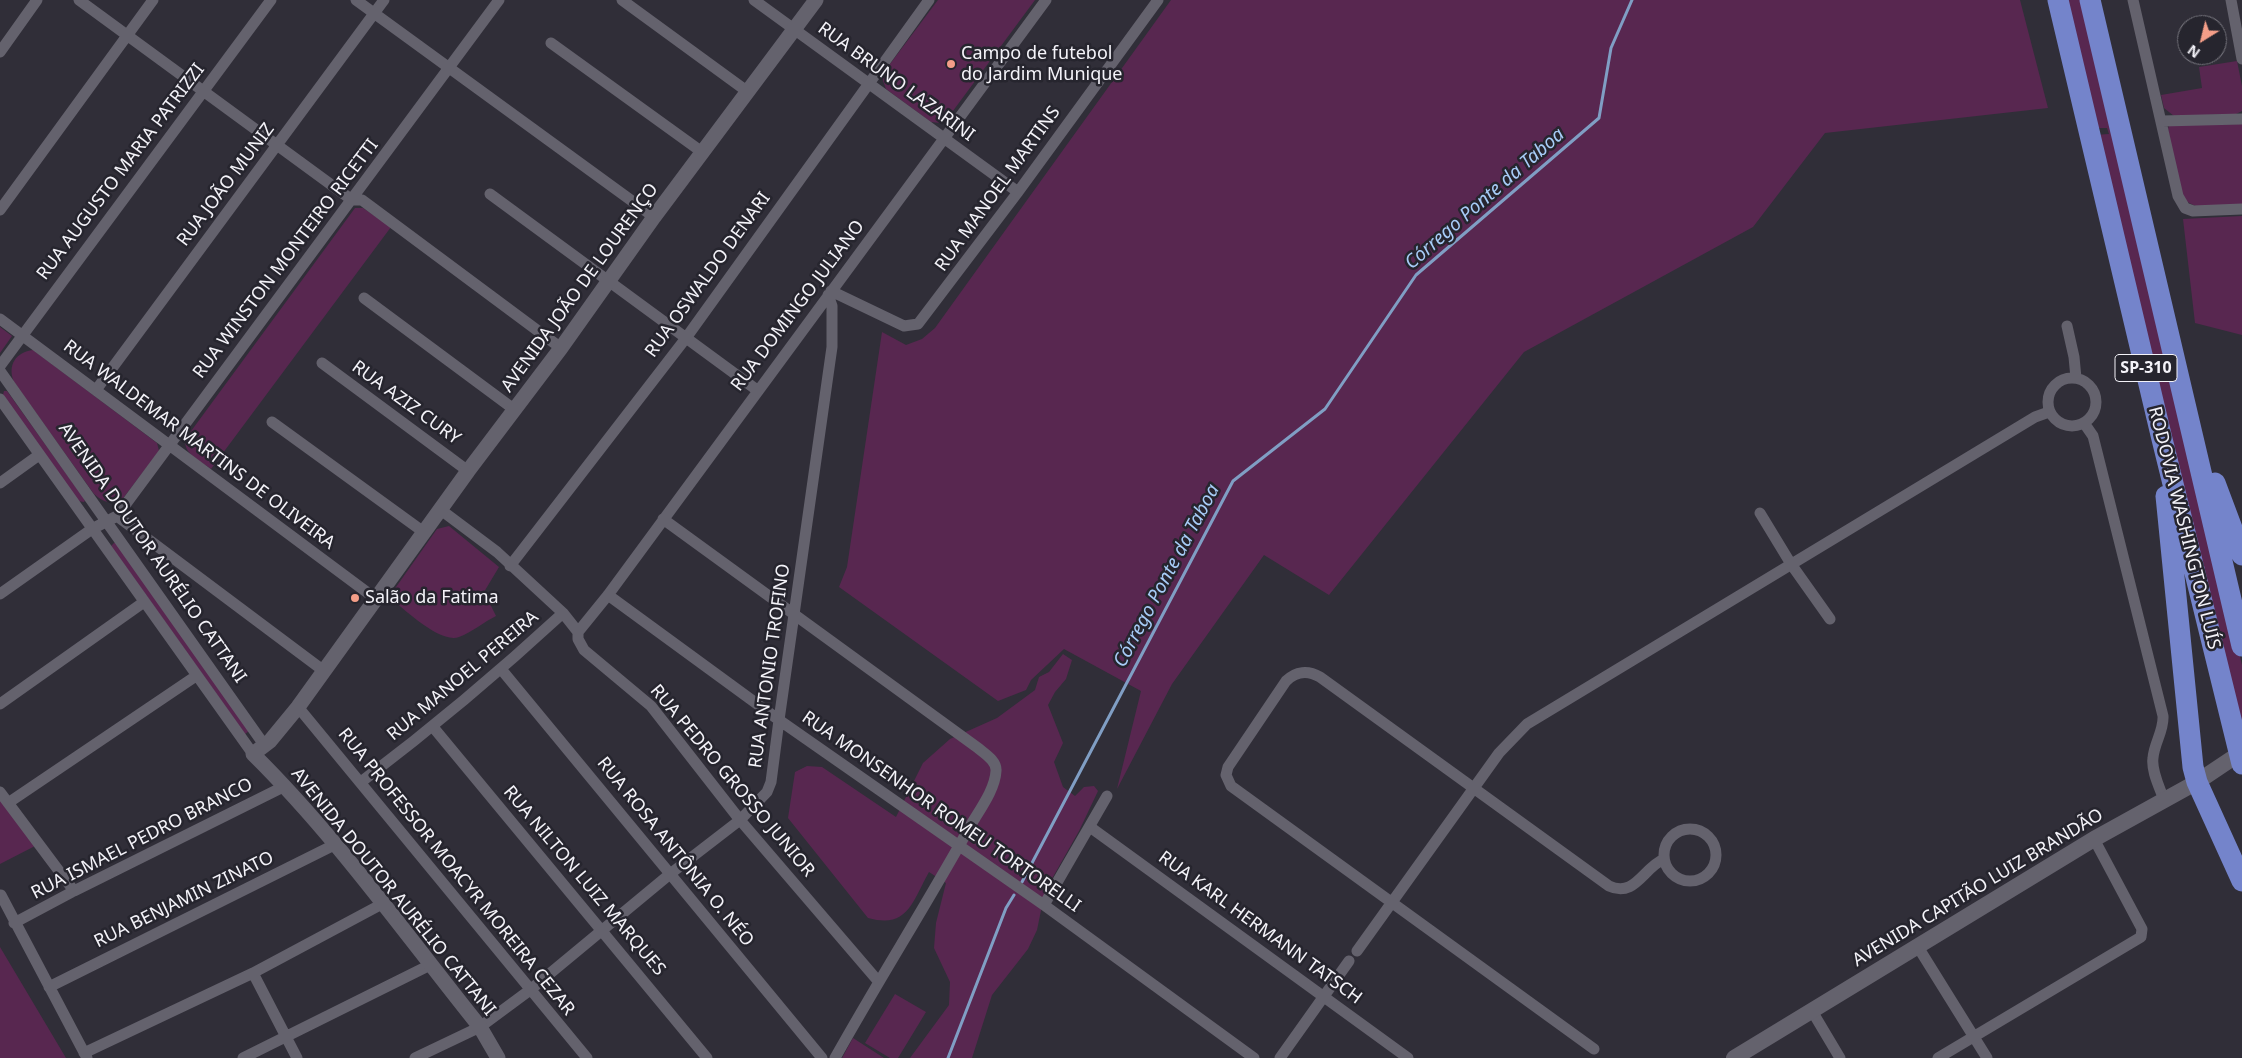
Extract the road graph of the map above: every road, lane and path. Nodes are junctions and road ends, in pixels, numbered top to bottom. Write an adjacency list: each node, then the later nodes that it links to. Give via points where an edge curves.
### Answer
1 (38, 0): 23 (street)
2 (79, 0): 21 (street)
3 (153, 0): 21 (street)
4 (271, 0): 27 (street, RUA AUGUSTO MARIA PATRIZZI)
5 (356, 0): 18 (street)
6 (384, 0): 18 (street, RUA JOÃO MUNIZ)
7 (499, 0): 25 (street, RUA WINSTON MONTEIRO RICETTI)
8 (622, 0): 28 (street)
9 (754, 0): 19 (street, RUA BRUNO LAZARINI)
10 (816, 0): 19 (street, AVENIDA JOÃO DE LOURENÇO)
11 (929, 0): 26 (street, RUA OSWALDO DENARI)
12 (1046, 0): 31 (street, RUA DOMINGO JULIANO)
13 (1158, 0): 34 (street, RUA MANOEL MARTINS)
14 (2058, 0): 60 (highway, RODOVIA WASHINGTON LUÍS / SP-310)
15 (2090, 0): 55 (highway, RODOVIA WASHINGTON LUÍS / SP-310)
16 (2133, 0): 30 (street)
17 (2231, 0): 20 (street)
18 (375, 13): 25 (street); 32 (street, RUA JOÃO MUNIZ)
19 (794, 30): 26 (street, RUA BRUNO LAZARINI); 28 (street, AVENIDA JOÃO DE LOURENÇO)
20 (2240, 32): 24 (street)
21 (127, 36): 27 (street); 38 (street)
22 (551, 43): 33 (street)
23 (0, 52)
24 (2242, 59)
25 (449, 68): 36 (street, RUA WINSTON MONTEIRO RICETTI); 39 (street)
26 (869, 83): 31 (street, RUA BRUNO LAZARINI); 46 (street, RUA OSWALDO DENARI)
27 (203, 91): 32 (street); 45 (street, RUA AUGUSTO MARIA PATRIZZI)
28 (748, 92): 33 (street, AVENIDA JOÃO DE LOURENÇO)
29 (2242, 120): 30 (street)
30 (2162, 122): 37 (street, via 2178,196 2185,208 2193,211)
31 (943, 139): 34 (street, RUA BRUNO LAZARINI); 41 (street, RUA DOMINGO JULIANO)
32 (277, 145): 36 (street); 52 (street, RUA JOÃO MUNIZ)
33 (702, 152): 39 (street, AVENIDA JOÃO DE LOURENÇO)
34 (1018, 192): 41 (street, RUA MANOEL MARTINS, via 918,324 904,326)
35 (490, 194): 40 (street)
36 (352, 200): 47 (street, via 362,200); 61 (street, RUA WINSTON MONTEIRO RICETTI)
37 (2242, 208)
38 (0, 210)
39 (654, 217): 40 (street, AVENIDA JOÃO DE LOURENÇO)
40 (610, 282): 46 (street); 47 (street, AVENIDA JOÃO DE LOURENÇO)
41 (830, 293): 53 (street, RUA DOMINGO JULIANO); 79 (street, RUA ANTONIO TROFINO, via 832,348)
42 (364, 298): 56 (street)
43 (0, 319): 45 (street, RUA WALDEMAR MARTINS DE OLIVEIRA)
44 (2066, 326): 51 (street)
45 (22, 336): 49 (street, RUA AUGUSTO MARIA PATRIZZI); 52 (street, RUA WALDEMAR MARTINS DE OLIVEIRA)
46 (686, 338): 53 (street); 73 (street, RUA OSWALDO DENARI)
47 (561, 348): 56 (street, AVENIDA JOÃO DE LOURENÇO)
48 (322, 363): 63 (street, RUA AZIZ CURY)
49 (0, 366)
50 (0, 371): 67 (street, AVENIDA DOUTOR AURÉLIO CATTANI)
51 (2076, 378): 57 (street, via 2065,378 2051,389 2047,400); 59 (street, via 2087,383 2096,398 2095,410)
52 (96, 390): 61 (street, RUA WALDEMAR MARTINS DE OLIVEIRA)
53 (757, 390): 68 (street, RUA DOMINGO JULIANO)
54 (0, 399): 62 (street, AVENIDA DOUTOR AURÉLIO CATTANI)
55 (2185, 404): 71 (highway); 82 (highway, RODOVIA WASHINGTON LUÍS / SP-310)
56 (515, 410): 63 (street, AVENIDA JOÃO DE LOURENÇO)
57 (2049, 412): 59 (street, via 2061,424 2073,426); 72 (street, via 2035,417)
58 (272, 422): 70 (street)
59 (2084, 423): 99 (street, via 2093,436 2163,716 2164,724 2152,758)
60 (2162, 439): 90 (highway, RODOVIA WASHINGTON LUÍS / SP-310); 94 (highway, via 2182,665)
61 (169, 445): 67 (street, RUA WINSTON MONTEIRO RICETTI); 76 (street, RUA WALDEMAR MARTINS DE OLIVEIRA)
62 (39, 455): 64 (street); 69 (street, AVENIDA DOUTOR AURÉLIO CATTANI)
63 (468, 471): 65 (street, AVENIDA JOÃO DE LOURENÇO)
64 (0, 483)
65 (441, 510): 70 (street, AVENIDA JOÃO DE LOURENÇO); 73 (street, RUA PEDRO GROSSO JUNIOR, via 497,552)
66 (1760, 513): 72 (street)
67 (112, 518): 69 (street, RUA WINSTON MONTEIRO RICETTI); 84 (street); 91 (street, AVENIDA DOUTOR AURÉLIO CATTANI)
68 (663, 519): 75 (street, RUA DOMINGO JULIANO); 79 (street)
69 (92, 529): 74 (street, RUA WINSTON MONTEIRO RICETTI); 77 (street, AVENIDA DOUTOR AURÉLIO CATTANI)
70 (424, 533): 76 (street, AVENIDA JOÃO DE LOURENÇO)
71 (2242, 555)
72 (1791, 564): 80 (street); 96 (street, via 1538,716 1507,743)
73 (510, 566): 78 (street, RUA PEDRO GROSSO JUNIOR)
74 (0, 594)
75 (608, 595): 81 (street, RUA DOMINGO JULIANO); 88 (street, RUA MONSENHOR ROMEU TORTORELLI)
76 (376, 599): 84 (street, AVENIDA JOÃO DE LOURENÇO)
77 (144, 602): 85 (street, AVENIDA DOUTOR AURÉLIO CATTANI); 86 (street)
78 (562, 613): 81 (street, RUA PEDRO GROSSO JUNIOR); 83 (street, RUA MANOEL PEREIRA)
79 (793, 615): 88 (street, RUA ANTONIO TROFINO); 105 (street, via 978,748 994,763 996,774 989,791)
80 (1830, 619)
81 (578, 632): 101 (street, RUA PEDRO GROSSO JUNIOR, via 584,650 651,706)
82 (2242, 646)
83 (501, 669): 89 (street, RUA MANOEL PEREIRA); 107 (street, RUA ROSA ANTÔNIA O. NÉO)
84 (324, 671): 87 (street, AVENIDA JOÃO DE LOURENÇO)
85 (196, 676): 91 (street, AVENIDA DOUTOR AURÉLIO CATTANI); 100 (street)
86 (0, 704)
87 (298, 707): 91 (street, AVENIDA JOÃO DE LOURENÇO); 93 (street, RUA PROFESSOR MOACYR MOREIRA CEZAR)
88 (779, 720): 101 (street, RUA ANTONIO TROFINO, via 772,782 768,792); 105 (street, RUA MONSENHOR ROMEU TORTORELLI)
89 (433, 727): 93 (street, RUA MANOEL PEREIRA); 115 (street, RUA NILTON LUIZ MARQUES)
90 (2239, 743): 92 (highway, RODOVIA WASHINGTON LUÍS / SP-310); 94 (main road, AVENIDA CAPITÃO LUIZ BRANDÃO)
91 (259, 750): 95 (street, AVENIDA DOUTOR AURÉLIO CATTANI)
92 (2242, 763)
93 (361, 782): 123 (street, RUA PROFESSOR MOACYR MOREIRA CEZAR)
94 (2197, 782): 99 (main road, AVENIDA CAPITÃO LUIZ BRANDÃO); 108 (highway)
95 (285, 786): 104 (street, AVENIDA DOUTOR AURÉLIO CATTANI); 109 (street, RUA ISMAEL PEDRO BRANCO)
96 (1473, 789): 106 (street, via 1614,888 1625,889 1635,885 1656,862); 112 (street); 112 (street, via 1316,675 1300,673 1286,681 1228,766 1228,783)
97 (0, 792): 100 (street)
98 (1107, 796): 102 (street)
99 (2164, 800): 103 (main road, AVENIDA CAPITÃO LUIZ BRANDÃO)
100 (8, 802): 109 (street)
101 (740, 820): 107 (street, RUA ANTONIO TROFINO); 121 (street, RUA PEDRO GROSSO JUNIOR)
102 (1090, 827): 113 (street); 124 (street, RUA KARL HERMANN TATSCH)
103 (2094, 839): 116 (main road, AVENIDA CAPITÃO LUIZ BRANDÃO); 127 (street, via 2142,934 2138,940)
104 (334, 845): 111 (street, AVENIDA DOUTOR AURÉLIO CATTANI); 122 (street, RUA BENJAMIN ZINATO)
105 (958, 847): 113 (street, RUA MONSENHOR ROMEU TORTORELLI); 121 (street)
106 (1664, 859): 106 (street, via 1674,875 1692,881 1709,873 1715,862 1716,850 1701,830 1682,829 1667,841)
107 (670, 874): 115 (street, RUA ANTONIO TROFINO); 137 (street, RUA ROSA ANTÔNIA O. NÉO)
108 (2242, 881)
109 (74, 891): 114 (street, RUA ISMAEL PEDRO BRANCO)
110 (1, 895): 114 (street)
111 (382, 904): 119 (street, AVENIDA DOUTOR AURÉLIO CATTANI); 120 (street)
112 (1391, 904): 117 (street); 129 (street)
113 (1044, 905): 139 (street, RUA MONSENHOR ROMEU TORTORELLI)
114 (14, 923): 122 (street)
115 (602, 931): 123 (street, RUA ANTONIO TROFINO); 136 (street, RUA NILTON LUIZ MARQUES)
116 (1918, 947): 125 (main road, AVENIDA CAPITÃO LUIZ BRANDÃO); 127 (street)
117 (1357, 951)
118 (1349, 961): 124 (street)
119 (430, 965): 126 (street, AVENIDA DOUTOR AURÉLIO CATTANI); 128 (street)
120 (253, 973): 128 (street); 130 (street)
121 (878, 981): 138 (street)
122 (49, 987): 130 (street)
123 (530, 990): 126 (street, RUA ANTONIO TROFINO); 135 (street, RUA PROFESSOR MOACYR MOREIRA CEZAR)
124 (1324, 996): 140 (street); 141 (street, RUA KARL HERMANN TATSCH)
125 (1812, 1011): 142 (main road, AVENIDA CAPITÃO LUIZ BRANDÃO); 143 (street)
126 (480, 1027): 133 (street, RUA ANTONIO TROFINO); 134 (street, AVENIDA DOUTOR AURÉLIO CATTANI)
127 (1973, 1036): 144 (street); 145 (street)
128 (286, 1037): 131 (street); 132 (street)
129 (1594, 1050)
130 (86, 1055)
131 (243, 1058)
132 (297, 1058)
133 (415, 1058)
134 (498, 1058)
135 (587, 1058)
136 (707, 1058)
137 (822, 1058)
138 (835, 1058)
139 (1254, 1058)
140 (1280, 1058)
141 (1408, 1058)
142 (1734, 1058)
143 (1840, 1058)
144 (1938, 1058)
145 (1987, 1058)

